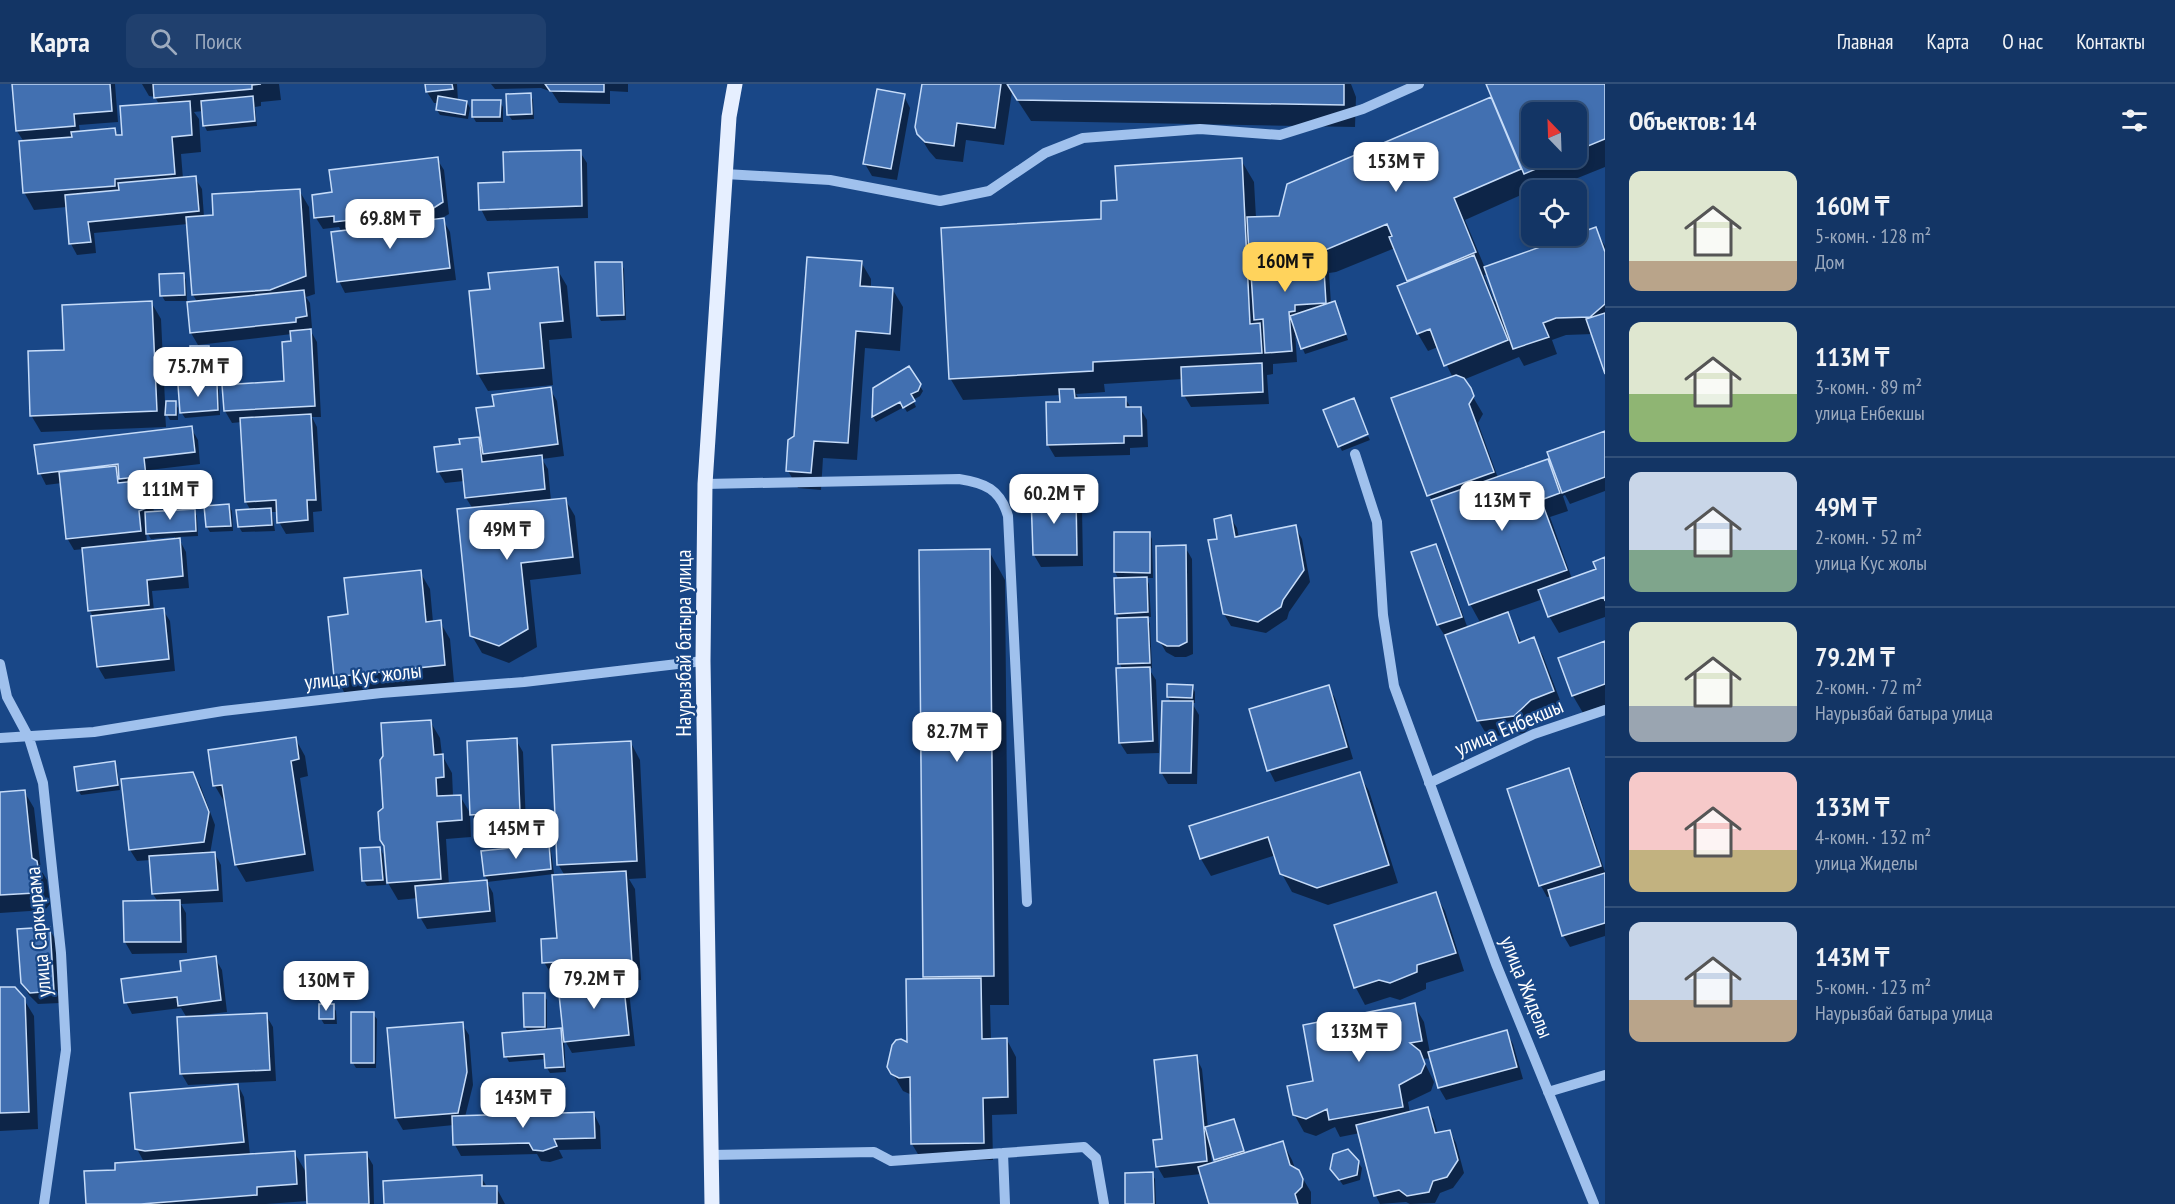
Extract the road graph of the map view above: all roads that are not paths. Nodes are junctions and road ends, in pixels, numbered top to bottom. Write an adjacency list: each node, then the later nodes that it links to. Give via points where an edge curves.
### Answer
1 (735, 84): 3 (main road, Наурызбай батыра улица)
2 (1419, 84): 3 (street, via 1363,109 1280,135 1200,129 1083,138 1045,153 989,191 940,201 830,180)
3 (725, 174): 5 (main road, Наурызбай батыра улица)
4 (1355, 453): 11 (street, улица Жиделы, via 1377,522 1383,615 1394,687)
5 (705, 484): 6 (main road, Наурызбай батыра улица); 12 (street, via 958,478 992,489 1004,503 1008,516)
6 (703, 661): 10 (street, улица Кус жолы, via 223,711 94,732); 16 (main road, Наурызбай батыра улица)
7 (0, 663): 10 (street, улица Саркырама, via 7,697)
8 (1605, 710): 11 (street, улица Енбекшы, via 1534,734)
9 (0, 738): 10 (street, улица Кус жолы)
10 (29, 738): 17 (street, улица Саркырама, via 43,783 61,953 66,1050)
11 (1429, 783): 14 (street, улица Жиделы)
12 (1027, 902)
13 (1605, 1075): 14 (street)
14 (1548, 1092): 21 (street, улица Жиделы)
15 (1003, 1153): 16 (street, via 891,1161 874,1152); 19 (street); 20 (street, via 1084,1148 1096,1158)
16 (711, 1155): 18 (main road, Наурызбай батыра улица)
17 (44, 1204)
18 (712, 1204)
19 (1005, 1204)
20 (1104, 1204)
21 (1594, 1204)

